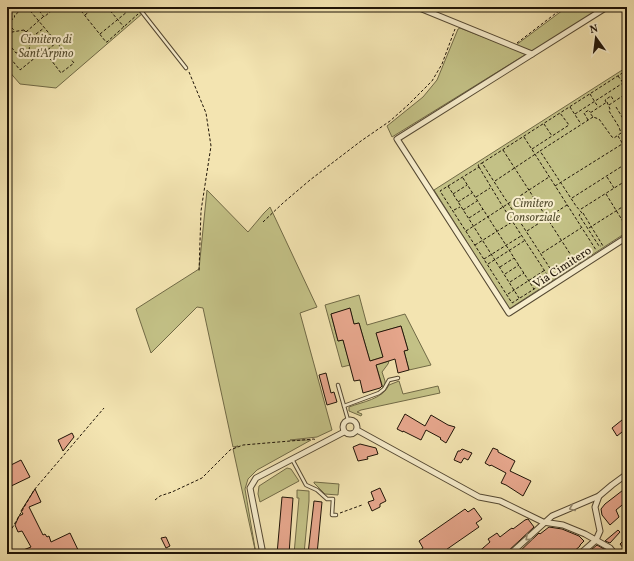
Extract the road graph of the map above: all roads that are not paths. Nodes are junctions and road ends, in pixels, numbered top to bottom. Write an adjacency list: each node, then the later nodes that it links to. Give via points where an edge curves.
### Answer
1 (138, 7): 5 (lane)
2 (417, 7): 4 (street)
3 (607, 7): 4 (street)
4 (532, 54): 6 (street, Via Cimitero, via 397,139 509,313)
5 (186, 68)
6 (627, 237)
7 (398, 378): 9 (lane, via 389,380 379,393)
8 (338, 385): 9 (lane)
9 (344, 406): 10 (lane)
10 (348, 420): 11 (street, via 356,423); 12 (street, via 343,425)
11 (357, 430): 12 (street, via 351,434); 19 (street, via 479,497 500,500)
12 (344, 432): 13 (street)
13 (292, 459): 18 (lane, via 306,485 327,499 333,499 332,515); 21 (street, via 256,478 250,488)
14 (627, 474): 15 (street)
15 (599, 496): 16 (street); 17 (street)
16 (587, 502): 17 (street, via 594,503); 19 (street, one-way to 19, via 552,516)
17 (595, 507): 20 (street, via 600,531)
18 (336, 515)
19 (547, 522): 20 (street, via 563,525); 22 (street, one-way to 22)
20 (596, 540): 23 (street); 24 (street)
21 (263, 554)
22 (510, 554)
23 (580, 554)
24 (616, 554)

